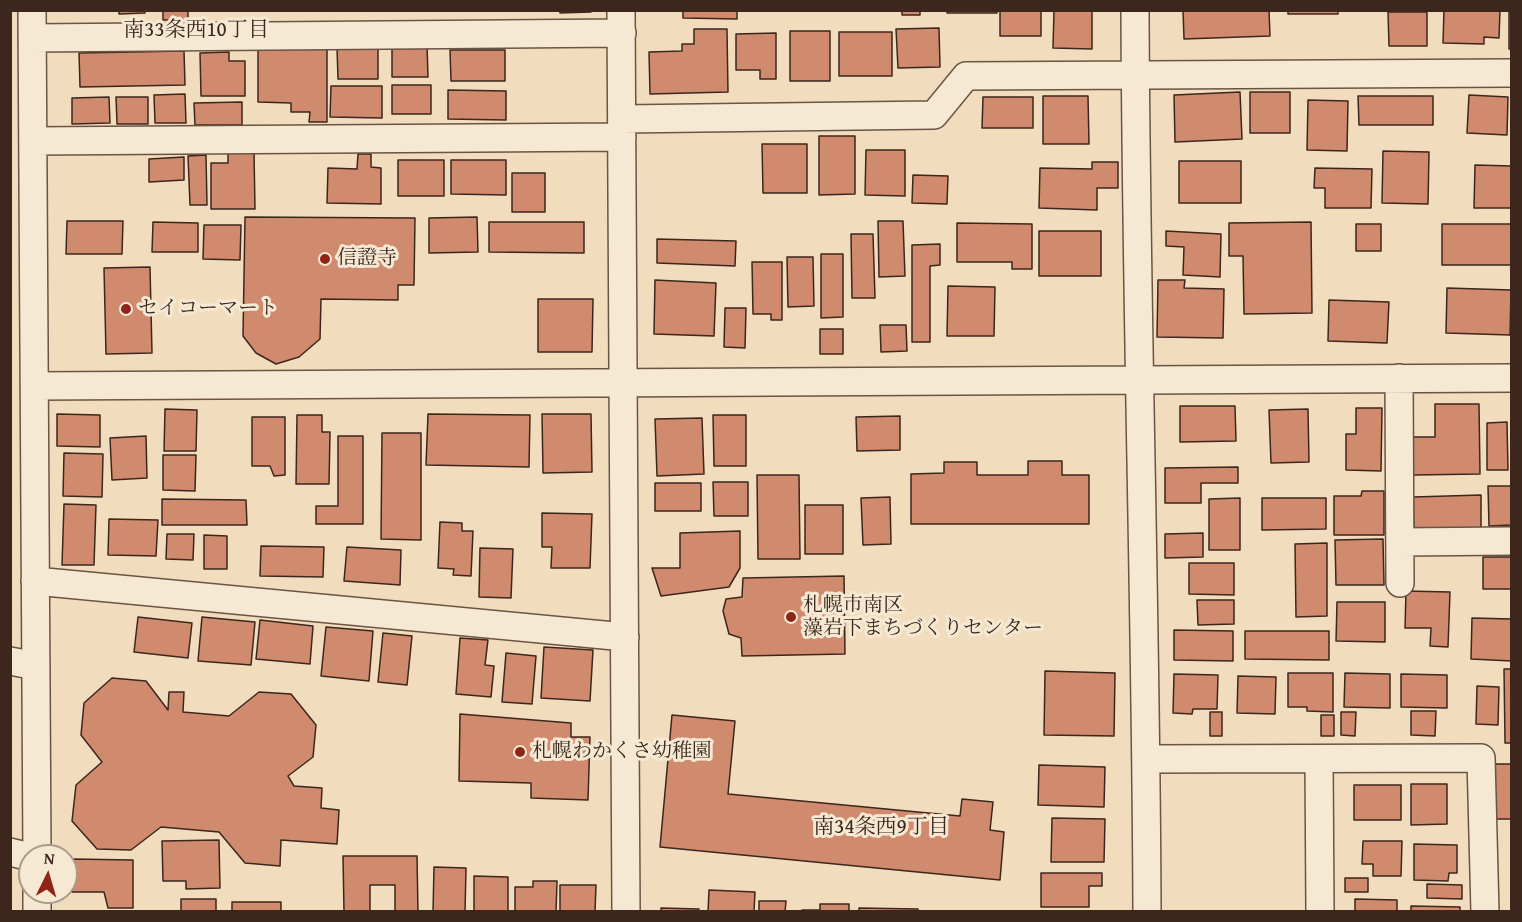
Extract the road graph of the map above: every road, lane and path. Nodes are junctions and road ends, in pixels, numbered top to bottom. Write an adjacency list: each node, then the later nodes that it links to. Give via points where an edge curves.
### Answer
1 (32, 10): 4 (street)
2 (1135, 10): 6 (street)
3 (622, 22): 4 (street); 7 (street)
4 (32, 38): 8 (street)
5 (1512, 73): 6 (street)
6 (1135, 74): 7 (street, via 966,76 934,115); 11 (street)
7 (622, 128): 8 (street); 12 (street)
8 (33, 141): 13 (street)
9 (1399, 378): 10 (street); 11 (street); 15 (street)
10 (1512, 378)
11 (1138, 380): 12 (street); 20 (street)
12 (622, 383): 13 (street); 18 (street)
13 (35, 386): 16 (street)
14 (1512, 541): 15 (street)
15 (1400, 542): 17 (street)
16 (35, 581): 18 (street); 19 (street)
17 (1400, 583)
18 (625, 637): 23 (street)
19 (23, 664): 22 (street)
20 (1146, 759): 21 (street); 24 (street)
21 (1319, 759): 25 (street); 26 (street, via 1481,758)
22 (36, 844)
23 (627, 912)
24 (1147, 912)
25 (1320, 912)
26 (1485, 912)

